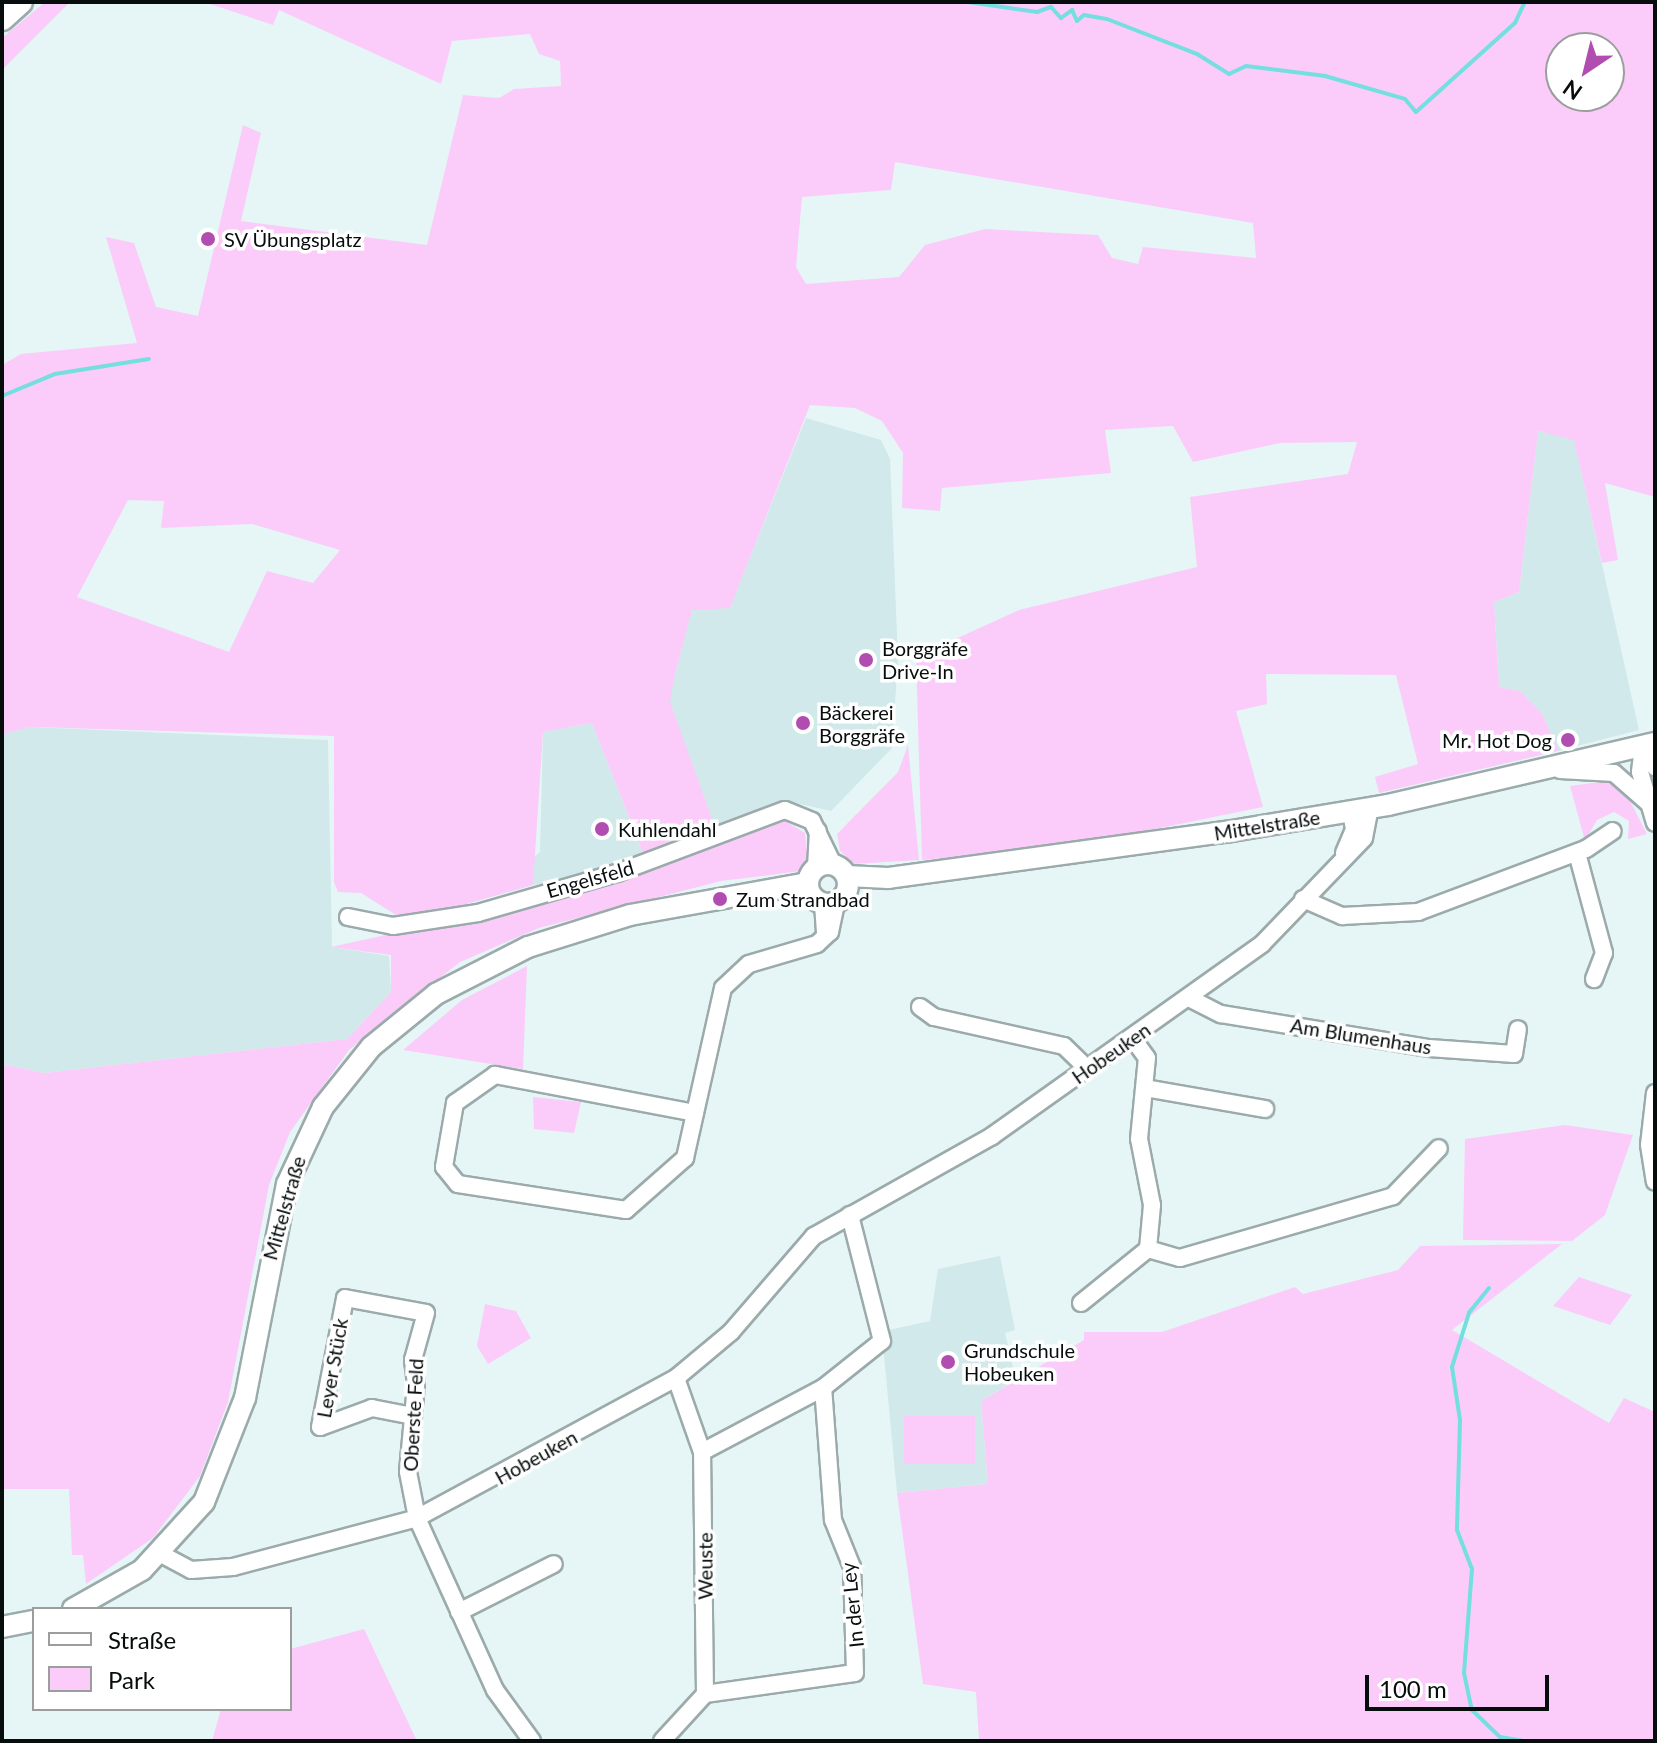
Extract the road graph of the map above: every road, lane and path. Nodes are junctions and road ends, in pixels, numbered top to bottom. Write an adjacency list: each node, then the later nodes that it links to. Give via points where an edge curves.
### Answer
1 (20, 2): 2 (highway)
2 (2, 18)
3 (1649, 745): 4 (street); 5 (main road, Mittelstraße); 6 (street)
4 (1655, 767)
5 (1551, 769): 6 (street, via 1614,773); 7 (main road, Mittelstraße)
6 (1647, 802): 8 (street)
7 (1360, 810): 11 (main road, Mittelstraße); 12 (street, Hobeuken, via 1364,838)
8 (1655, 823)
9 (1613, 831): 10 (street)
10 (1577, 853): 12 (street, via 1418,912 1342,916); 14 (street, via 1604,953)
11 (828, 886): 13 (street, Engelsfeld, via 818,831 804,815 785,810 593,881 478,913 393,926); 24 (street, via 825,935 749,964 723,988); 36 (main road, Mittelstraße, via 630,915 528,947 436,994 371,1047 323,1107 298,1157 277,1216 245,1398 222,1467 200,1509)
12 (1303, 899): 15 (street, Hobeuken, via 1262,944)
13 (348, 917)
14 (1594, 979)
15 (1189, 998): 17 (street, Am Blumenhaus, via 1221,1014 1429,1048 1514,1054); 18 (street, Hobeuken)
16 (920, 1007): 19 (street, via 953,1022 1064,1046)
17 (1518, 1029)
18 (1133, 1039): 19 (street, Hobeuken); 20 (street, via 1147,1058)
19 (1088, 1069): 27 (street, Hobeuken, via 992,1136)
20 (1145, 1088): 22 (street); 28 (street, via 1139,1139 1152,1205)
21 (1655, 1093): 23 (street)
22 (1265, 1109)
23 (1654, 1110): 26 (street)
24 (695, 1113): 24 (street, via 685,1158 621,1212 458,1184 444,1167 455,1103 495,1075)
25 (1439, 1148): 28 (street, via 1393,1196 1180,1258)
26 (1654, 1173)
27 (850, 1215): 31 (street, Hobeuken, via 798,1249 731,1332); 32 (street, via 885,1336)
28 (1148, 1249): 29 (street)
29 (1081, 1303)
30 (426, 1313): 33 (street, Oberste Feld, via 413,1360); 33 (street, Leyer Stück, via 345,1298 320,1427 372,1408)
31 (676, 1378): 34 (street, Weuste); 35 (street, Hobeuken)
32 (823, 1388): 34 (street); 42 (street, In der Ley, via 833,1520 852,1567 855,1673)
33 (413, 1416): 35 (street, Oberste Feld, via 408,1472)
34 (702, 1452): 42 (street, Weuste)
35 (417, 1518): 36 (street, Hobeuken, via 233,1567 191,1570); 39 (street, Oberste Feld)
36 (161, 1554): 38 (main road, Mittelstraße)
37 (554, 1564): 39 (street)
38 (76, 1607)
39 (459, 1612): 43 (street, Oberste Feld, via 495,1690)
40 (32, 1621): 41 (main road)
41 (2, 1627)
42 (705, 1694): 44 (street)
43 (532, 1741)
44 (662, 1741)

